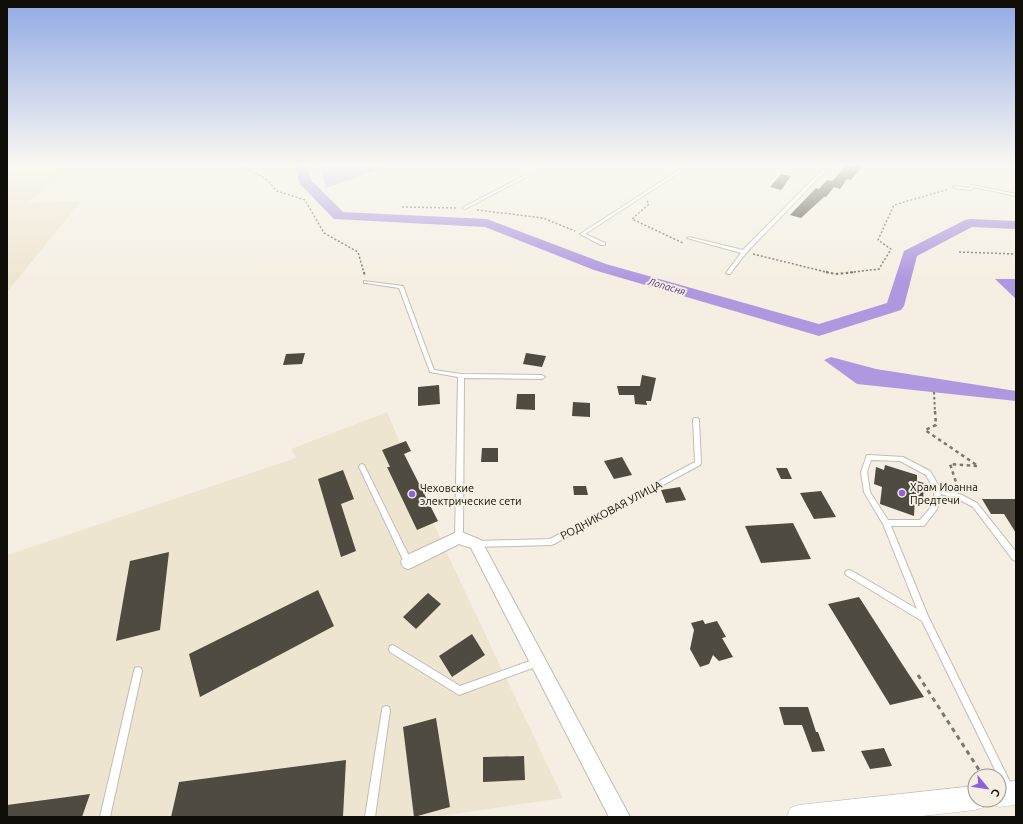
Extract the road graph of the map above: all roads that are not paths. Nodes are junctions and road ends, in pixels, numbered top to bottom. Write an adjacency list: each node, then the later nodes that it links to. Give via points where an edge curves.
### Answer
1 (473, 203): 4 (lane)
2 (629, 203): 6 (lane, via 582,234)
3 (791, 203): 7 (lane)
4 (464, 208)
5 (689, 238): 7 (lane)
6 (603, 244)
7 (744, 252): 8 (lane)
8 (728, 273)
9 (366, 282): 10 (lane, via 401,287 432,370)
10 (461, 376): 11 (lane); 16 (lane)
11 (542, 378)
12 (696, 420): 17 (lane, РОДНИКОВАЯ УЛИЦА, via 698,463 551,542)
13 (362, 467): 19 (lane)
14 (938, 490): 15 (lane, via 935,508 922,523); 15 (lane, via 928,473 901,459 870,457 864,472 867,492); 18 (lane, via 975,505)
15 (886, 523): 21 (lane)
16 (459, 537): 17 (street); 19 (street)
17 (476, 544): 23 (street)
18 (1016, 558)
19 (408, 562)
20 (850, 573): 21 (lane)
21 (926, 618): 26 (lane)
22 (394, 649): 23 (lane, via 459,691)
23 (539, 661): 30 (street)
24 (138, 671): 28 (lane)
25 (386, 710): 29 (lane)
26 (1009, 794)
27 (967, 799): 31 (street)
28 (105, 817)
29 (370, 817)
30 (620, 817)
31 (799, 817)

